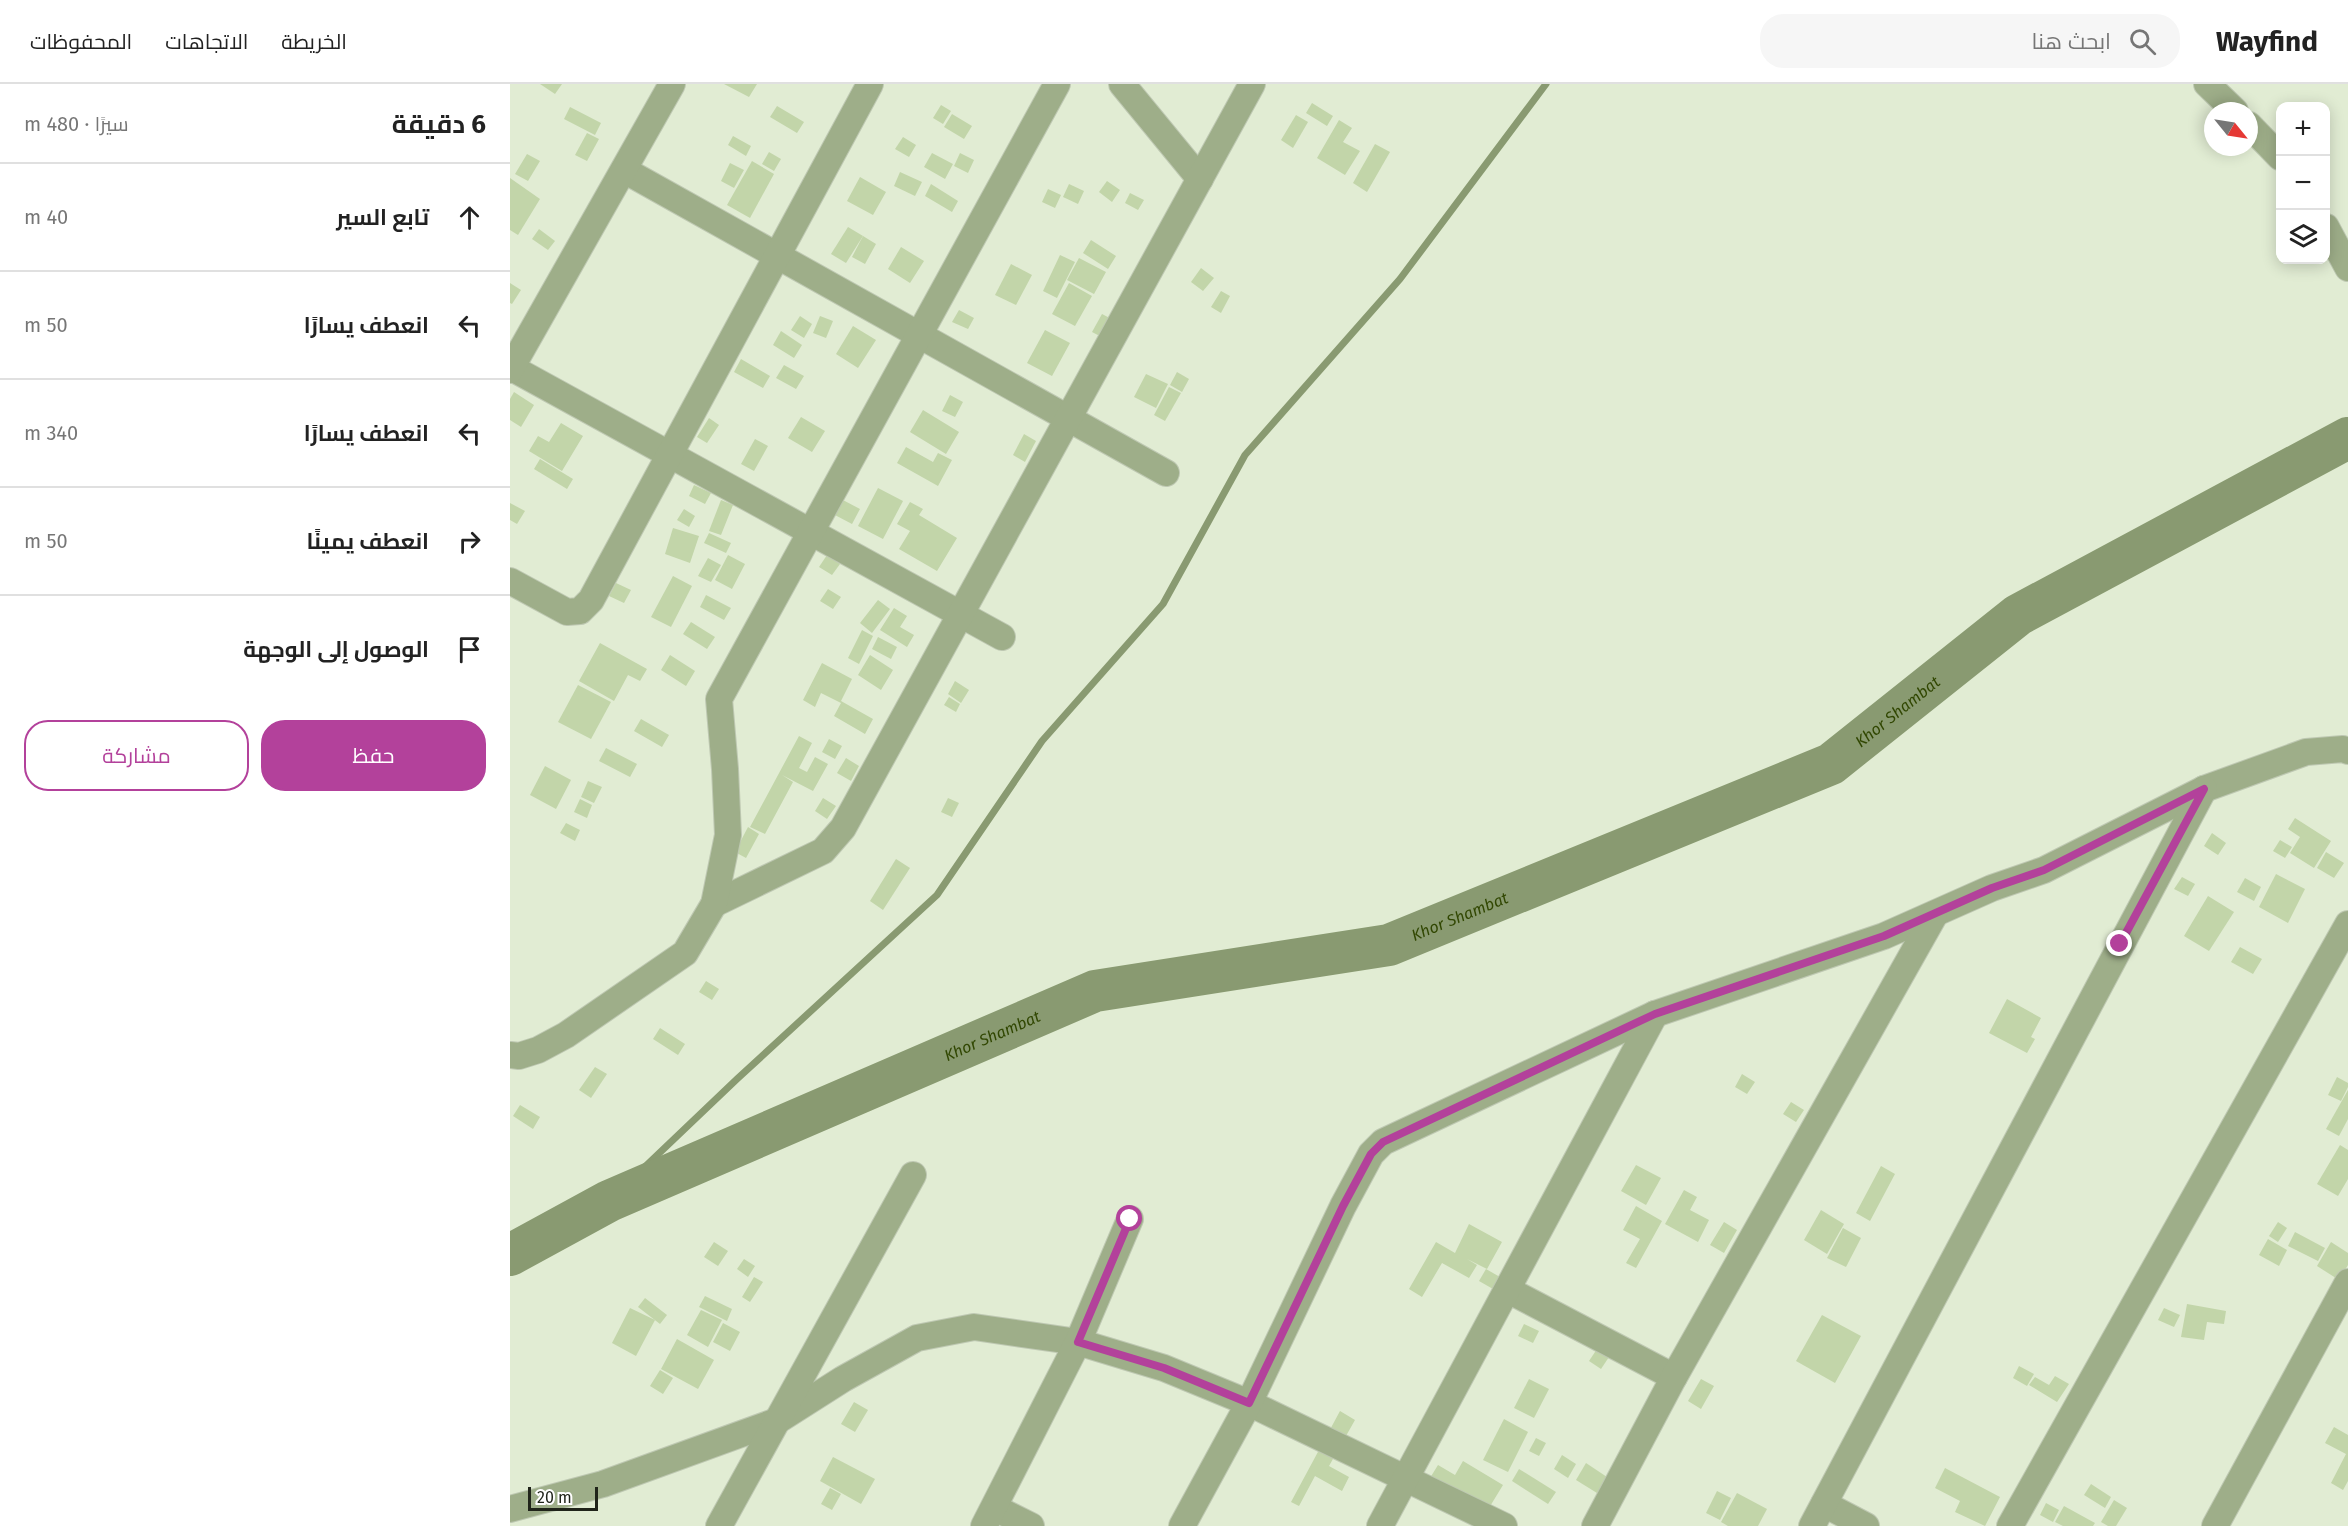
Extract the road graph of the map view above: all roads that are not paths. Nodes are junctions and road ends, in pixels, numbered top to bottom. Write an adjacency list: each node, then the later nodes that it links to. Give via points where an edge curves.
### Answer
1 (672, 84): 10 (street)
2 (870, 84): 13 (street)
3 (1057, 84): 15 (street)
4 (1122, 84): 11 (street)
5 (1252, 84): 11 (street)
6 (2207, 84): 7 (street)
7 (2226, 102)
8 (2258, 134): 9 (street)
9 (2279, 156)
10 (624, 170): 13 (street); 16 (street)
11 (1200, 179): 17 (street)
12 (2330, 236): 14 (street)
13 (776, 256): 15 (street); 18 (street)
14 (2348, 268)
15 (919, 336): 17 (street); 20 (street)
16 (510, 368): 18 (street)
17 (1068, 419): 19 (street); 22 (street)
18 (668, 454): 20 (street); 21 (street, via 591,600 580,611 567,612)
19 (1166, 473)
20 (811, 532): 22 (street); 26 (street, via 719,699 728,835)
21 (510, 581)
22 (960, 614): 23 (street); 26 (street, via 843,828 822,851)
23 (1002, 637)
24 (2348, 751): 25 (street, via 2306,752)
25 (2204, 789): 27 (street, via 2044,870 1992,888); 41 (street)
26 (714, 904): 30 (street, via 685,952 566,1035 538,1050)
27 (1934, 916): 29 (street); 36 (street)
28 (2348, 924): 50 (street)
29 (1655, 1014): 34 (street); 37 (street, via 1383,1142 1371,1154 1343,1206)
30 (510, 1055)
31 (913, 1175): 38 (street)
32 (1130, 1219): 35 (street)
33 (2348, 1282): 51 (street)
34 (1508, 1290): 36 (street); 39 (street)
35 (1078, 1342): 37 (street, via 1164,1368); 38 (street, via 975,1327 917,1338 843,1378); 42 (street)
36 (1674, 1377): 48 (street)
37 (1249, 1403): 39 (street); 45 (street)
38 (777, 1421): 40 (street, via 603,1484); 43 (street)
39 (1404, 1479): 46 (street); 47 (street)
40 (510, 1509)
41 (1818, 1515): 49 (street)
42 (990, 1517): 44 (street)
43 (719, 1526)
44 (1032, 1526)
45 (1182, 1526)
46 (1380, 1526)
47 (1504, 1526)
48 (1595, 1526)
49 (1866, 1526)
50 (2010, 1526)
51 (2215, 1526)

